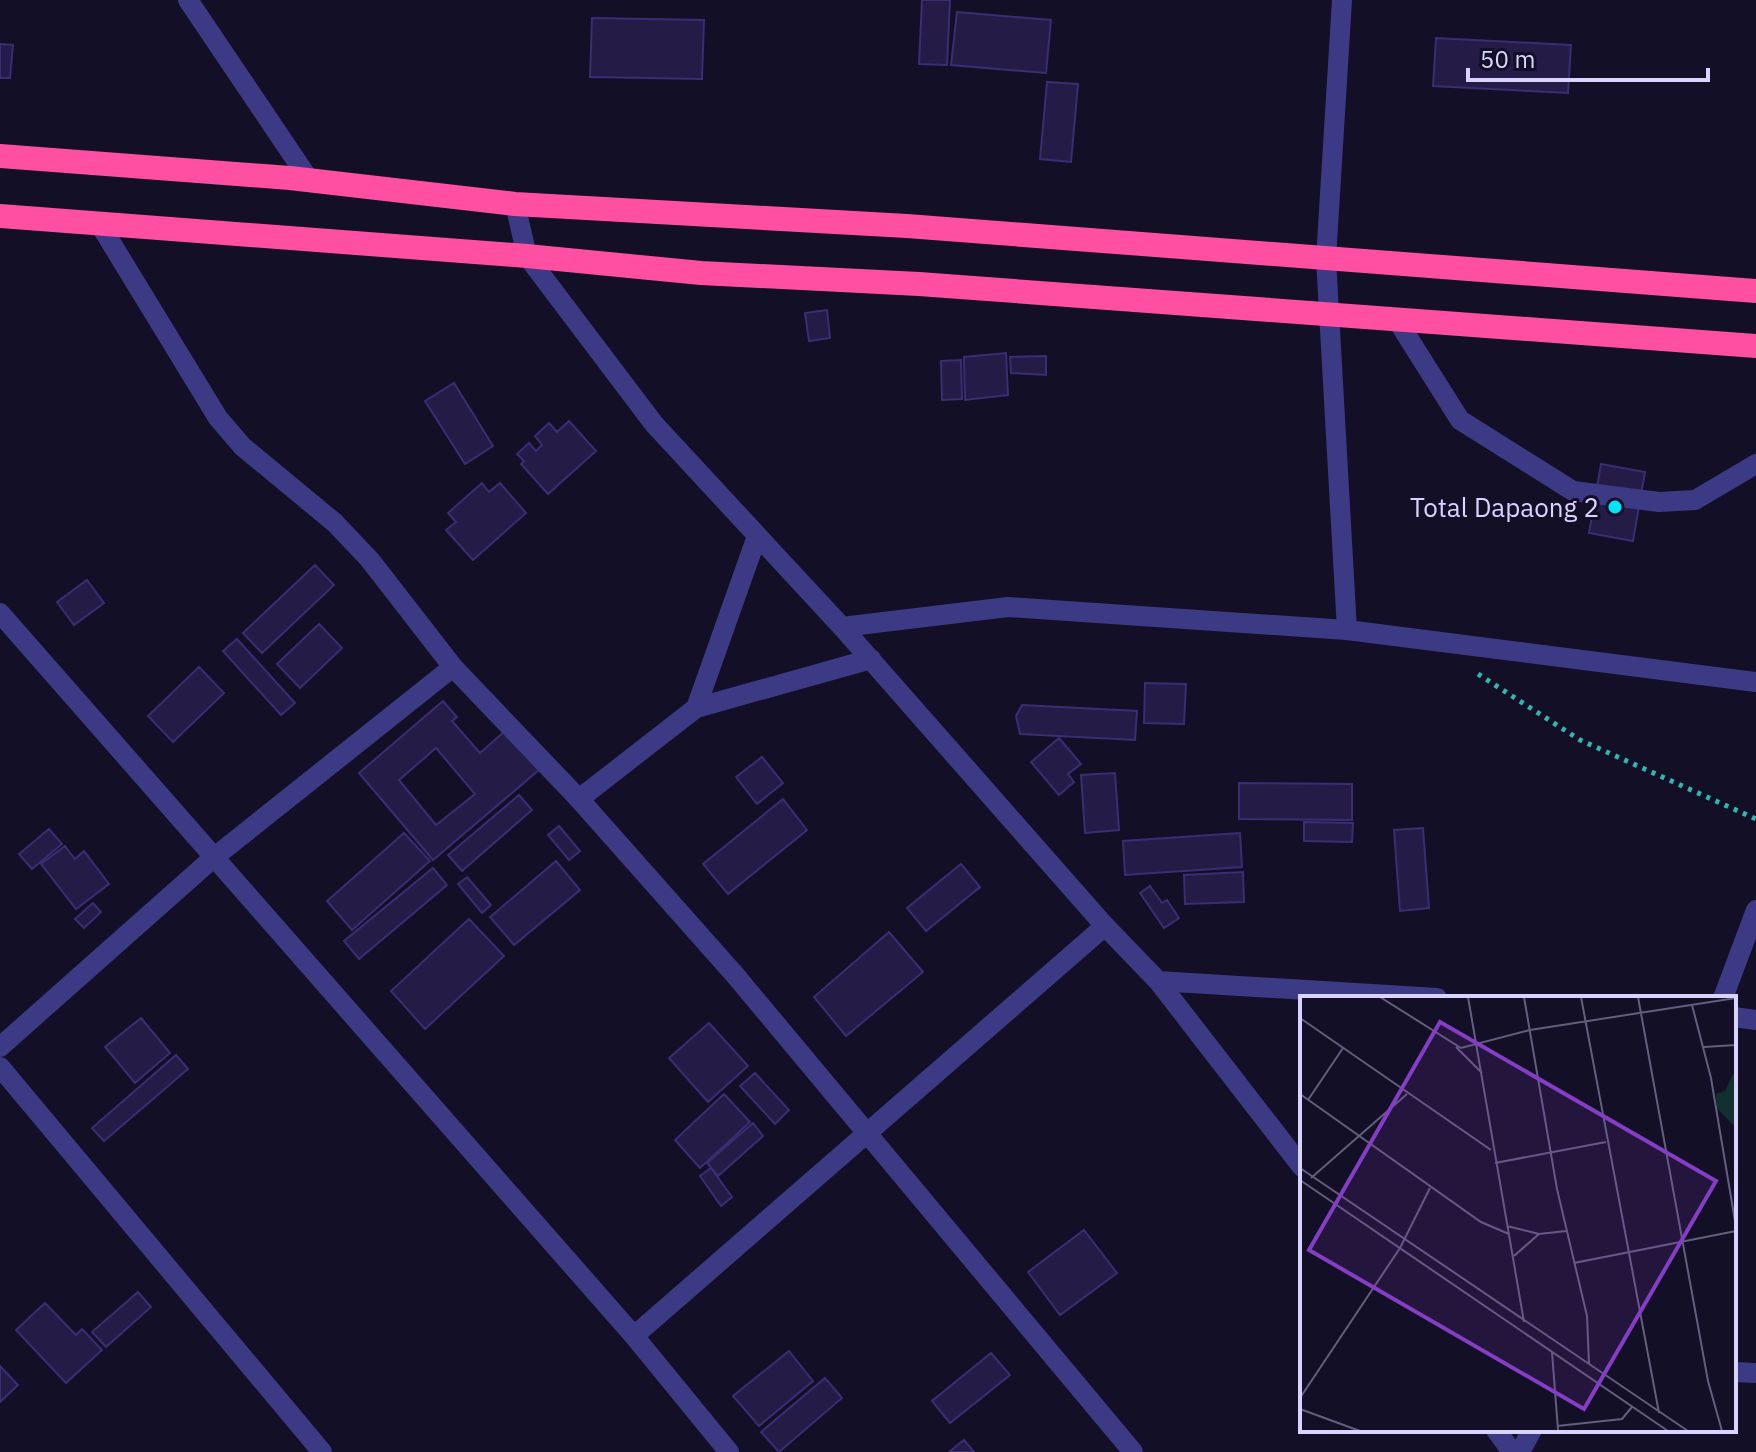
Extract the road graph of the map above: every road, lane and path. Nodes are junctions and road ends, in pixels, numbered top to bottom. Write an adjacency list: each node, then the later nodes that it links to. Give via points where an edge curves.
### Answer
1 (188, 0): 4 (street)
2 (1342, 0): 9 (street)
3 (0, 156): 4 (highway)
4 (310, 181): 5 (highway)
5 (515, 204): 8 (street); 9 (highway, via 907,226)
6 (0, 216): 7 (highway)
7 (99, 223): 8 (highway); 21 (street, via 218,418 243,447 335,523 370,560)
8 (527, 256): 11 (highway, via 701,273); 15 (street, via 654,424)
9 (1326, 259): 10 (highway); 11 (street)
10 (1756, 291)
11 (1328, 315): 12 (highway); 18 (street)
12 (1397, 320): 13 (highway); 14 (street, via 1460,420 1573,491 1659,502 1695,500)
13 (1756, 346)
14 (1756, 464)
15 (757, 536): 17 (street); 23 (street)
16 (0, 613): 26 (street)
17 (842, 627): 18 (street, via 1008,607); 19 (street)
18 (1347, 630): 22 (street)
19 (871, 659): 23 (street); 28 (street)
20 (1465, 666): 25 (path, via 1580,740)
21 (453, 667): 24 (street); 26 (street)
22 (1756, 682)
23 (696, 708): 24 (street)
24 (579, 799): 36 (street)
25 (1756, 819)
26 (212, 859): 34 (street); 38 (street)
27 (1756, 910): 31 (street)
28 (1105, 926): 29 (street); 36 (street)
29 (1158, 981): 30 (street); 37 (street)
30 (1404, 996)
31 (1724, 996)
32 (1736, 1017): 33 (street)
33 (1756, 1020)
34 (0, 1047)
35 (0, 1067): 43 (street)
36 (866, 1132): 38 (street); 45 (street)
37 (1300, 1164)
38 (634, 1336): 44 (street)
39 (1736, 1372): 40 (street)
40 (1756, 1373)
41 (1497, 1432): 46 (street)
42 (1531, 1432): 47 (street)
43 (322, 1452)
44 (729, 1452)
45 (1133, 1452)
46 (1512, 1452)
47 (1520, 1452)

